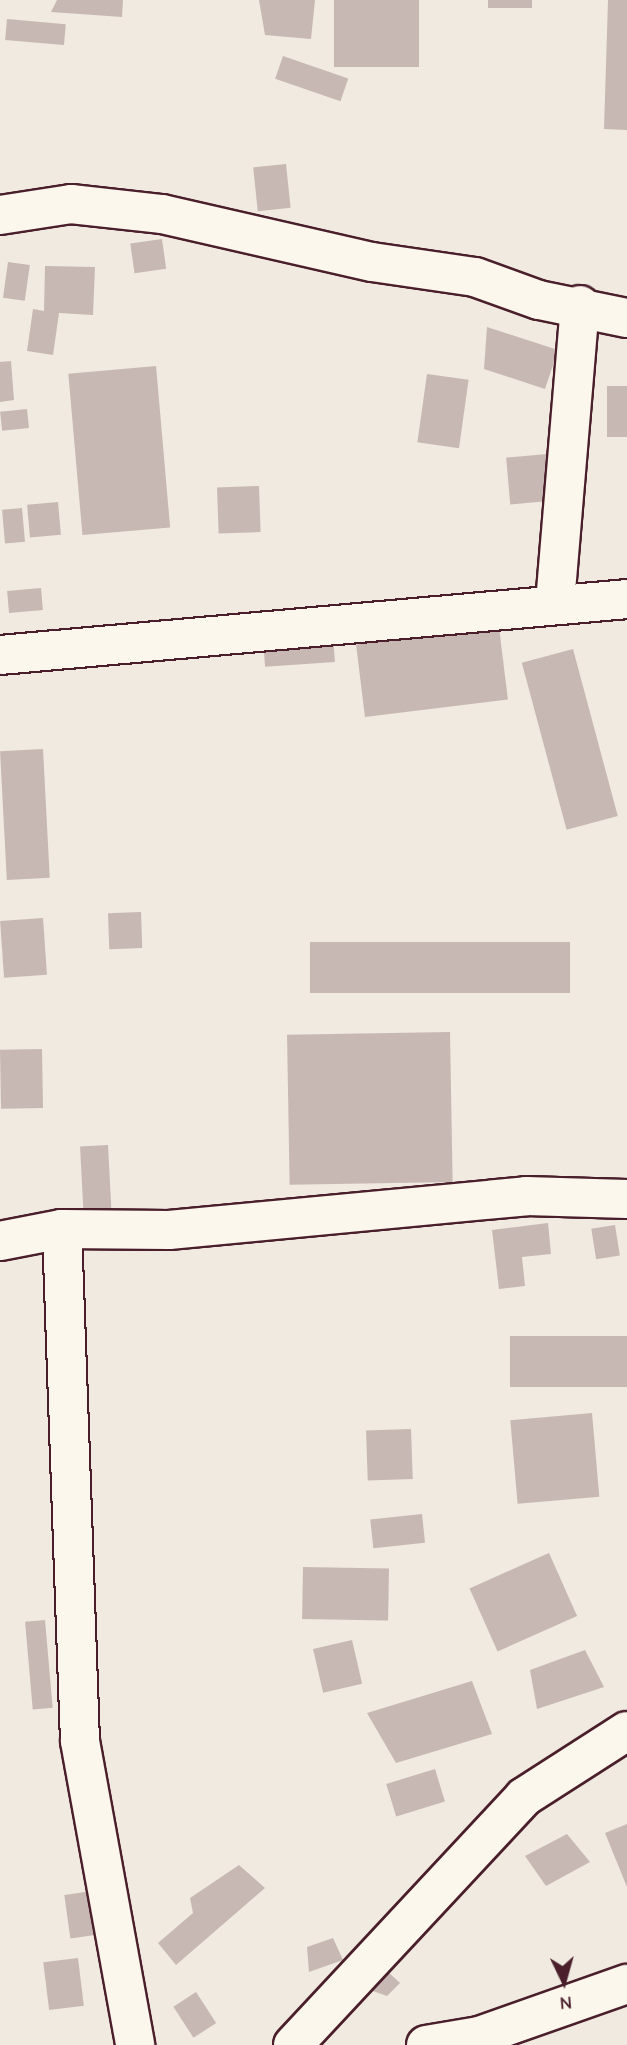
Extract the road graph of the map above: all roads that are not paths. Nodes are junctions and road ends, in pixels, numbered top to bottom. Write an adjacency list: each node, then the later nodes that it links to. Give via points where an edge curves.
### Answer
1 (0, 215): 2 (street, via 71,204 162,214 372,262 475,277 539,300)
2 (580, 304): 3 (street); 5 (street)
3 (627, 318)
4 (627, 599): 5 (street)
5 (555, 603): 6 (street)
6 (0, 655)
7 (627, 1199): 8 (street, via 526,1196 169,1230)
8 (62, 1229): 9 (street); 12 (street, via 80,1741)
9 (0, 1241)
10 (627, 1731): 13 (street, via 524,1797)
11 (627, 1984): 14 (street, via 479,2036)
12 (135, 2045)
13 (293, 2045)
14 (426, 2045)

